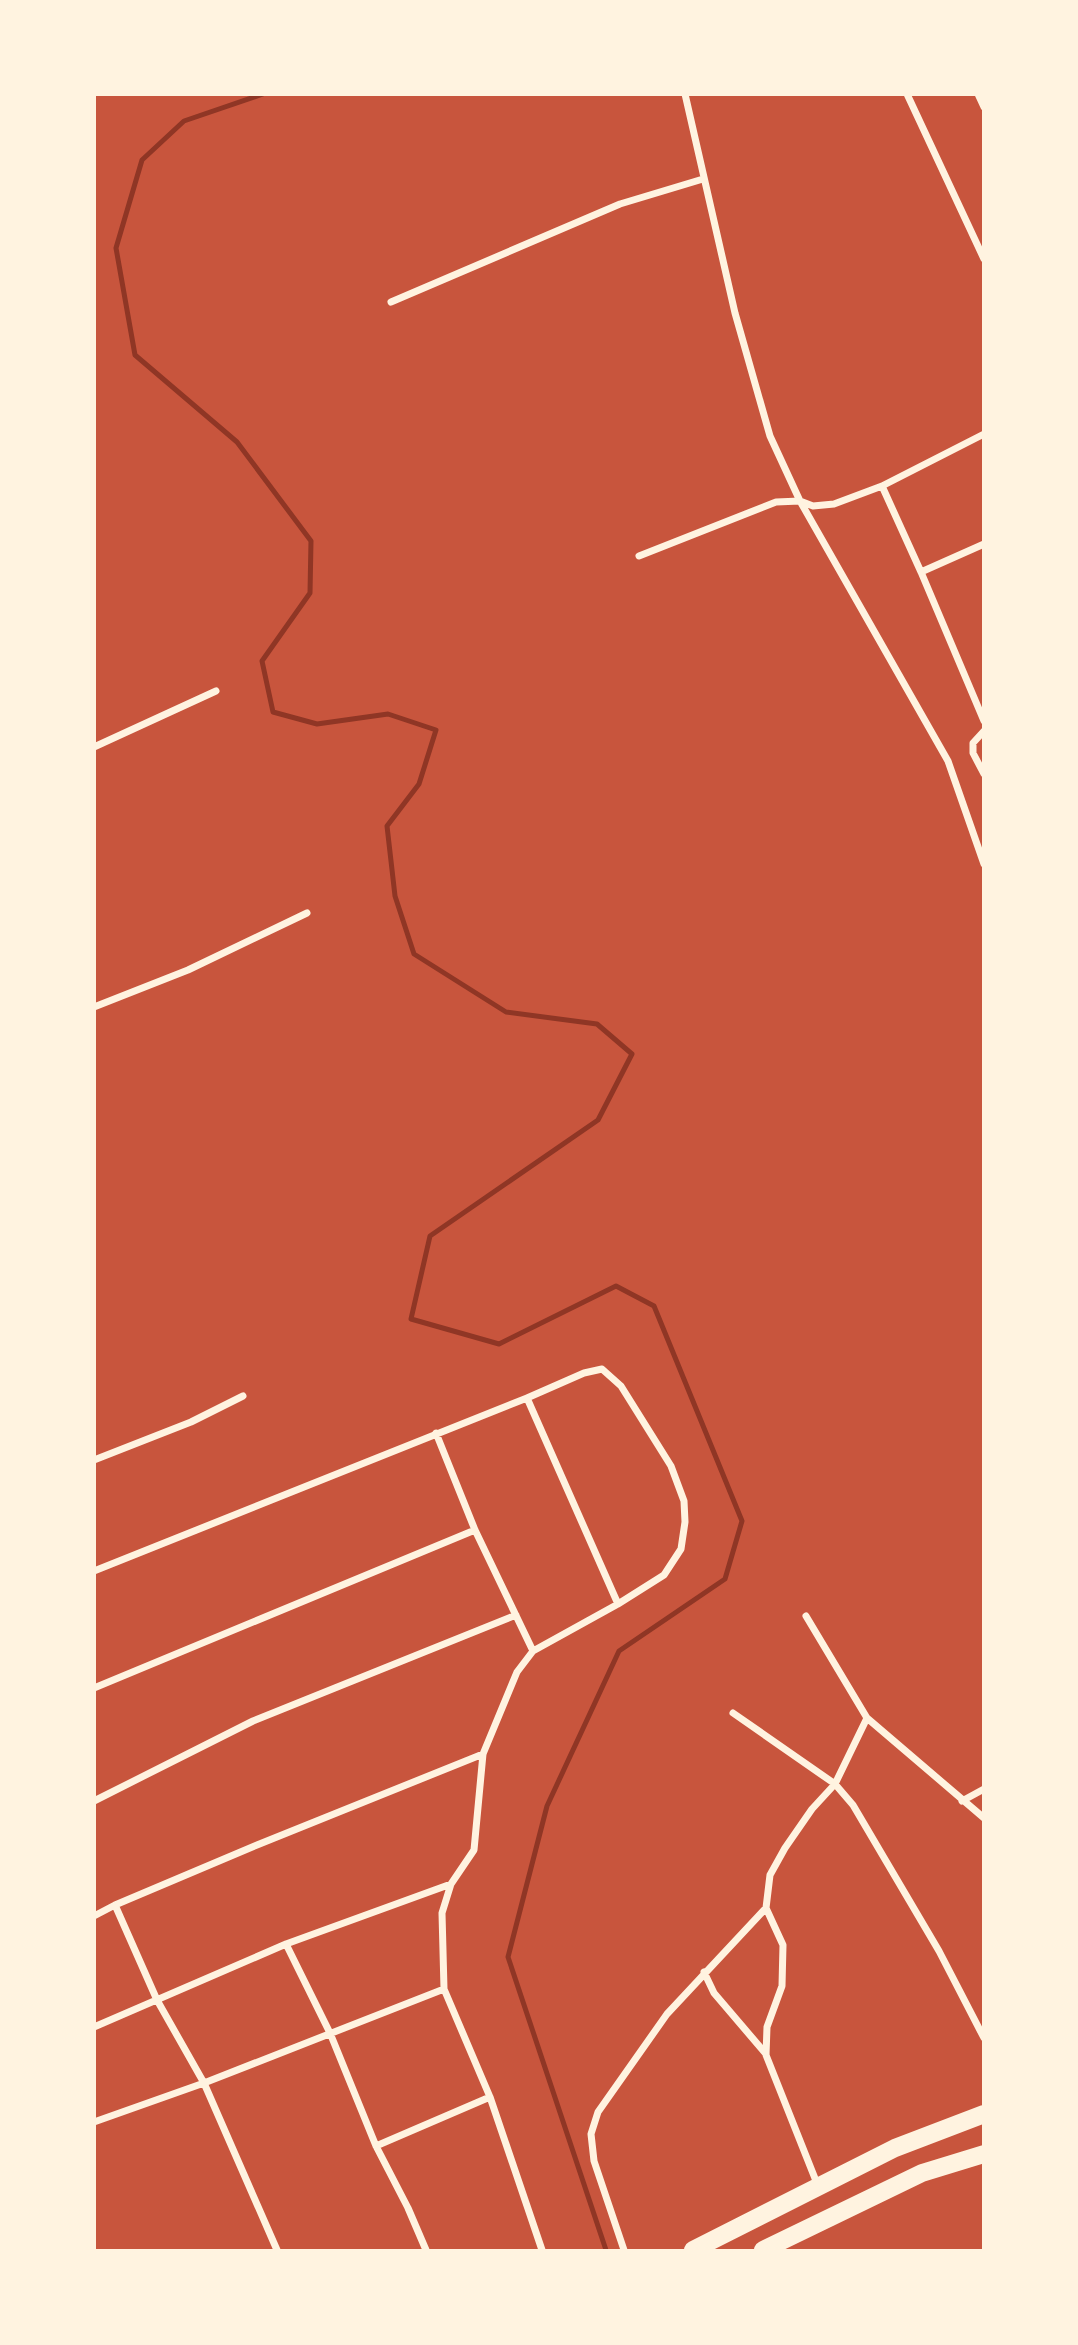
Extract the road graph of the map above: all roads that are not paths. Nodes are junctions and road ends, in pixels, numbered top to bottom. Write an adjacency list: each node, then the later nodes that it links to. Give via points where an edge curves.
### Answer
1 (684, 94): 5 (street)
2 (907, 94): 6 (street)
3 (978, 94): 4 (street)
4 (984, 107)
5 (703, 178): 7 (street, via 620,204); 10 (street, via 770,436)
6 (984, 259)
7 (391, 302)
8 (984, 434): 9 (street)
9 (882, 486): 10 (street, via 834,504 813,506); 13 (street)
10 (800, 501): 12 (street, via 776,502); 19 (street, via 948,761)
11 (984, 544): 13 (street)
12 (639, 556)
13 (921, 572): 15 (street)
14 (216, 691): 17 (street)
15 (984, 722)
16 (984, 731): 18 (street, via 973,743)
17 (94, 747)
18 (984, 774)
19 (984, 863)
20 (307, 913): 21 (street, via 188,970)
21 (94, 1007)
22 (243, 1396): 25 (street)
23 (527, 1398): 24 (street); 28 (street); 28 (street, via 602,1369 621,1386 671,1466 684,1501 681,1549 664,1575)
24 (436, 1433): 26 (street); 27 (street)
25 (94, 1460)
26 (475, 1530): 29 (street); 32 (street)
27 (94, 1571)
28 (618, 1604): 31 (street)
29 (516, 1615): 31 (street); 38 (street, via 253,1721)
30 (806, 1616): 34 (street)
31 (533, 1651): 35 (street, via 517,1672)
32 (94, 1688)
33 (733, 1713): 36 (street)
34 (867, 1718): 36 (street); 39 (street)
35 (483, 1754): 41 (street, via 474,1850); 42 (street)
36 (835, 1784): 43 (street, via 785,1848 770,1875); 51 (street, via 885,1857)
37 (984, 1789): 39 (street)
38 (94, 1801)
39 (962, 1801): 40 (street)
40 (984, 1818)
41 (451, 1884): 45 (street); 47 (street, via 442,1913)
42 (115, 1905): 44 (street); 48 (street)
43 (766, 1908): 46 (street); 52 (street, via 783,1945 782,1986 767,2028)
44 (94, 1916)
45 (286, 1944): 48 (street); 50 (street)
46 (704, 1972): 52 (street, via 714,1993); 63 (street, via 667,2014 598,2112 591,2134 594,2161)
47 (444, 1989): 50 (street); 54 (street)
48 (157, 2000): 49 (street); 53 (street)
49 (94, 2027)
50 (330, 2033): 53 (street); 57 (street)
51 (984, 2038)
52 (766, 2054): 59 (street)
53 (204, 2083): 56 (street); 60 (street)
54 (490, 2097): 57 (street); 62 (street)
55 (984, 2114): 59 (main road, via 895,2148)
56 (94, 2122)
57 (376, 2146): 61 (street)
58 (984, 2154): 65 (main road, via 922,2173)
59 (819, 2187): 64 (main road)
60 (276, 2250)
61 (426, 2250)
62 (541, 2250)
63 (624, 2250)
64 (693, 2250)
65 (763, 2250)

